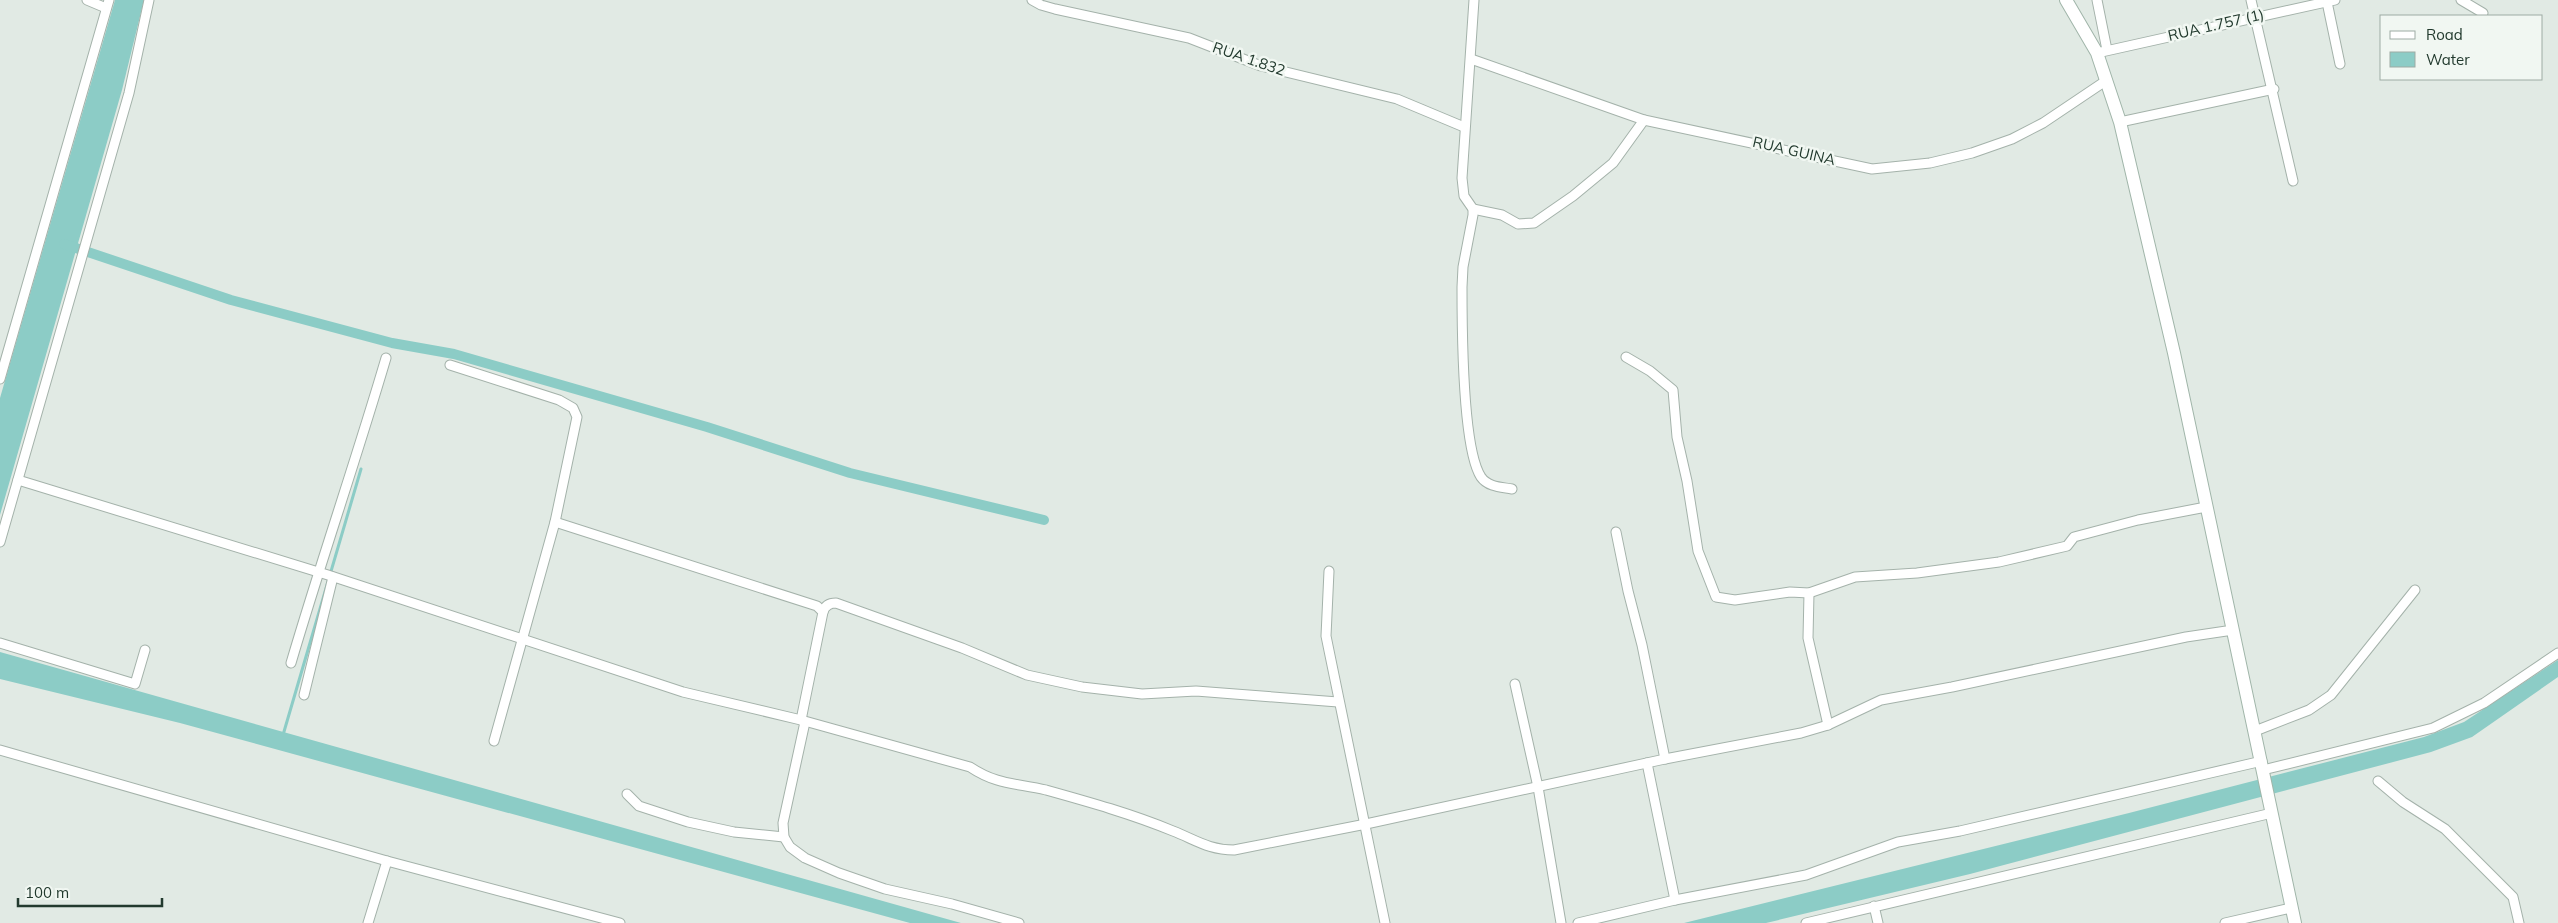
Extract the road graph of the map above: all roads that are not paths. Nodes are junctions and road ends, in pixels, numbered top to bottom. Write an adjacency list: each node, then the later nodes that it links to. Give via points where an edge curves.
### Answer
1 (87, 0): 10 (street)
2 (149, 0): 27 (street, via 129,93)
3 (1032, 0): 20 (street, RUA 1.832, via 1055,9 1189,38 1261,66 1397,99)
4 (1474, 0): 14 (street)
5 (2066, 0): 13 (street)
6 (2097, 0): 13 (street)
7 (2251, 0): 12 (street)
8 (2461, 0): 11 (street)
9 (2331, 1): 12 (street, RUA 1.757 (1)); 15 (street)
10 (107, 4): 26 (street)
11 (2483, 13)
12 (2254, 16): 13 (street, RUA 1.757 (1)); 17 (street)
13 (2102, 51): 16 (street)
14 (1471, 59): 18 (street, RUA GUINA); 20 (street)
15 (2340, 64)
16 (2107, 80): 18 (street, RUA GUINA, via 2043,124 2012,139 1947,159 1887,169 1872,169); 19 (street)
17 (2274, 89): 19 (street); 21 (street)
18 (1644, 120): 22 (street, via 1613,163 1574,196 1534,223 1518,224 1502,216)
19 (2120, 122): 29 (street)
20 (1464, 127): 22 (street, via 1462,178 1464,196)
21 (2294, 180)
22 (1473, 209): 28 (street, via 1462,287 1470,449 1481,478 1493,486)
23 (1626, 357): 37 (street, via 1650,371 1672,390 1676,437 1698,551 1716,597 1735,600 1790,592)
24 (386, 358): 34 (street, via 349,483)
25 (450, 365): 30 (street, via 559,400 572,408 577,417 576,428)
26 (0, 379)
27 (18, 480): 32 (street); 34 (street)
28 (1512, 489)
29 (2206, 507): 37 (street, via 2074,537 2067,546 1999,562 1855,577); 39 (street)
30 (555, 522): 38 (street, via 817,606); 40 (street)
31 (1616, 532): 53 (street)
32 (0, 542)
33 (1329, 571): 47 (street, via 1326,636)
34 (318, 572): 35 (street); 44 (street)
35 (333, 577): 40 (street); 46 (street)
36 (2415, 590): 50 (street, via 2331,695 2309,710)
37 (1809, 594): 49 (street, via 1808,638)
38 (823, 612): 47 (street, via 831,603 836,603 1027,675 1082,687 1142,694 1196,691); 48 (street)
39 (2234, 630): 49 (street, via 1881,700); 50 (street)
40 (522, 640): 48 (street, via 683,692); 51 (street)
41 (0, 643): 42 (street, via 135,684)
42 (145, 650)
43 (2558, 654): 55 (street, via 2484,702 2433,728)
44 (292, 663)
45 (1514, 684): 57 (street)
46 (304, 695)
47 (1338, 702): 60 (street)
48 (803, 721): 60 (street, via 970,767 988,779 1084,801 1151,822 1218,850 1234,850); 61 (street, via 785,806)
49 (1828, 725): 53 (street)
50 (2255, 731): 55 (street)
51 (494, 741)
52 (0, 750): 62 (street)
53 (1665, 759): 54 (street)
54 (1648, 763): 57 (street); 63 (street)
55 (2263, 769): 59 (street); 63 (street, via 1898,842 1806,875)
56 (2378, 781): 76 (street, via 2403,802 2445,829 2513,897)
57 (1538, 787): 60 (street); 70 (street)
58 (627, 794): 61 (street, via 639,806 688,822 734,832)
59 (2272, 809): 64 (street); 65 (street)
60 (1366, 824): 69 (street)
61 (784, 837): 68 (street, via 790,848 804,858 839,873 885,889)
62 (388, 861): 66 (street); 67 (street)
63 (1675, 900): 71 (street)
64 (1874, 906): 72 (street); 73 (street)
65 (2292, 908): 74 (street); 75 (street)
66 (368, 923)
67 (620, 923)
68 (1019, 923)
69 (1385, 923)
70 (1561, 923)
71 (1578, 923)
72 (1806, 923)
73 (1878, 923)
74 (2225, 923)
75 (2295, 923)
76 (2519, 923)

